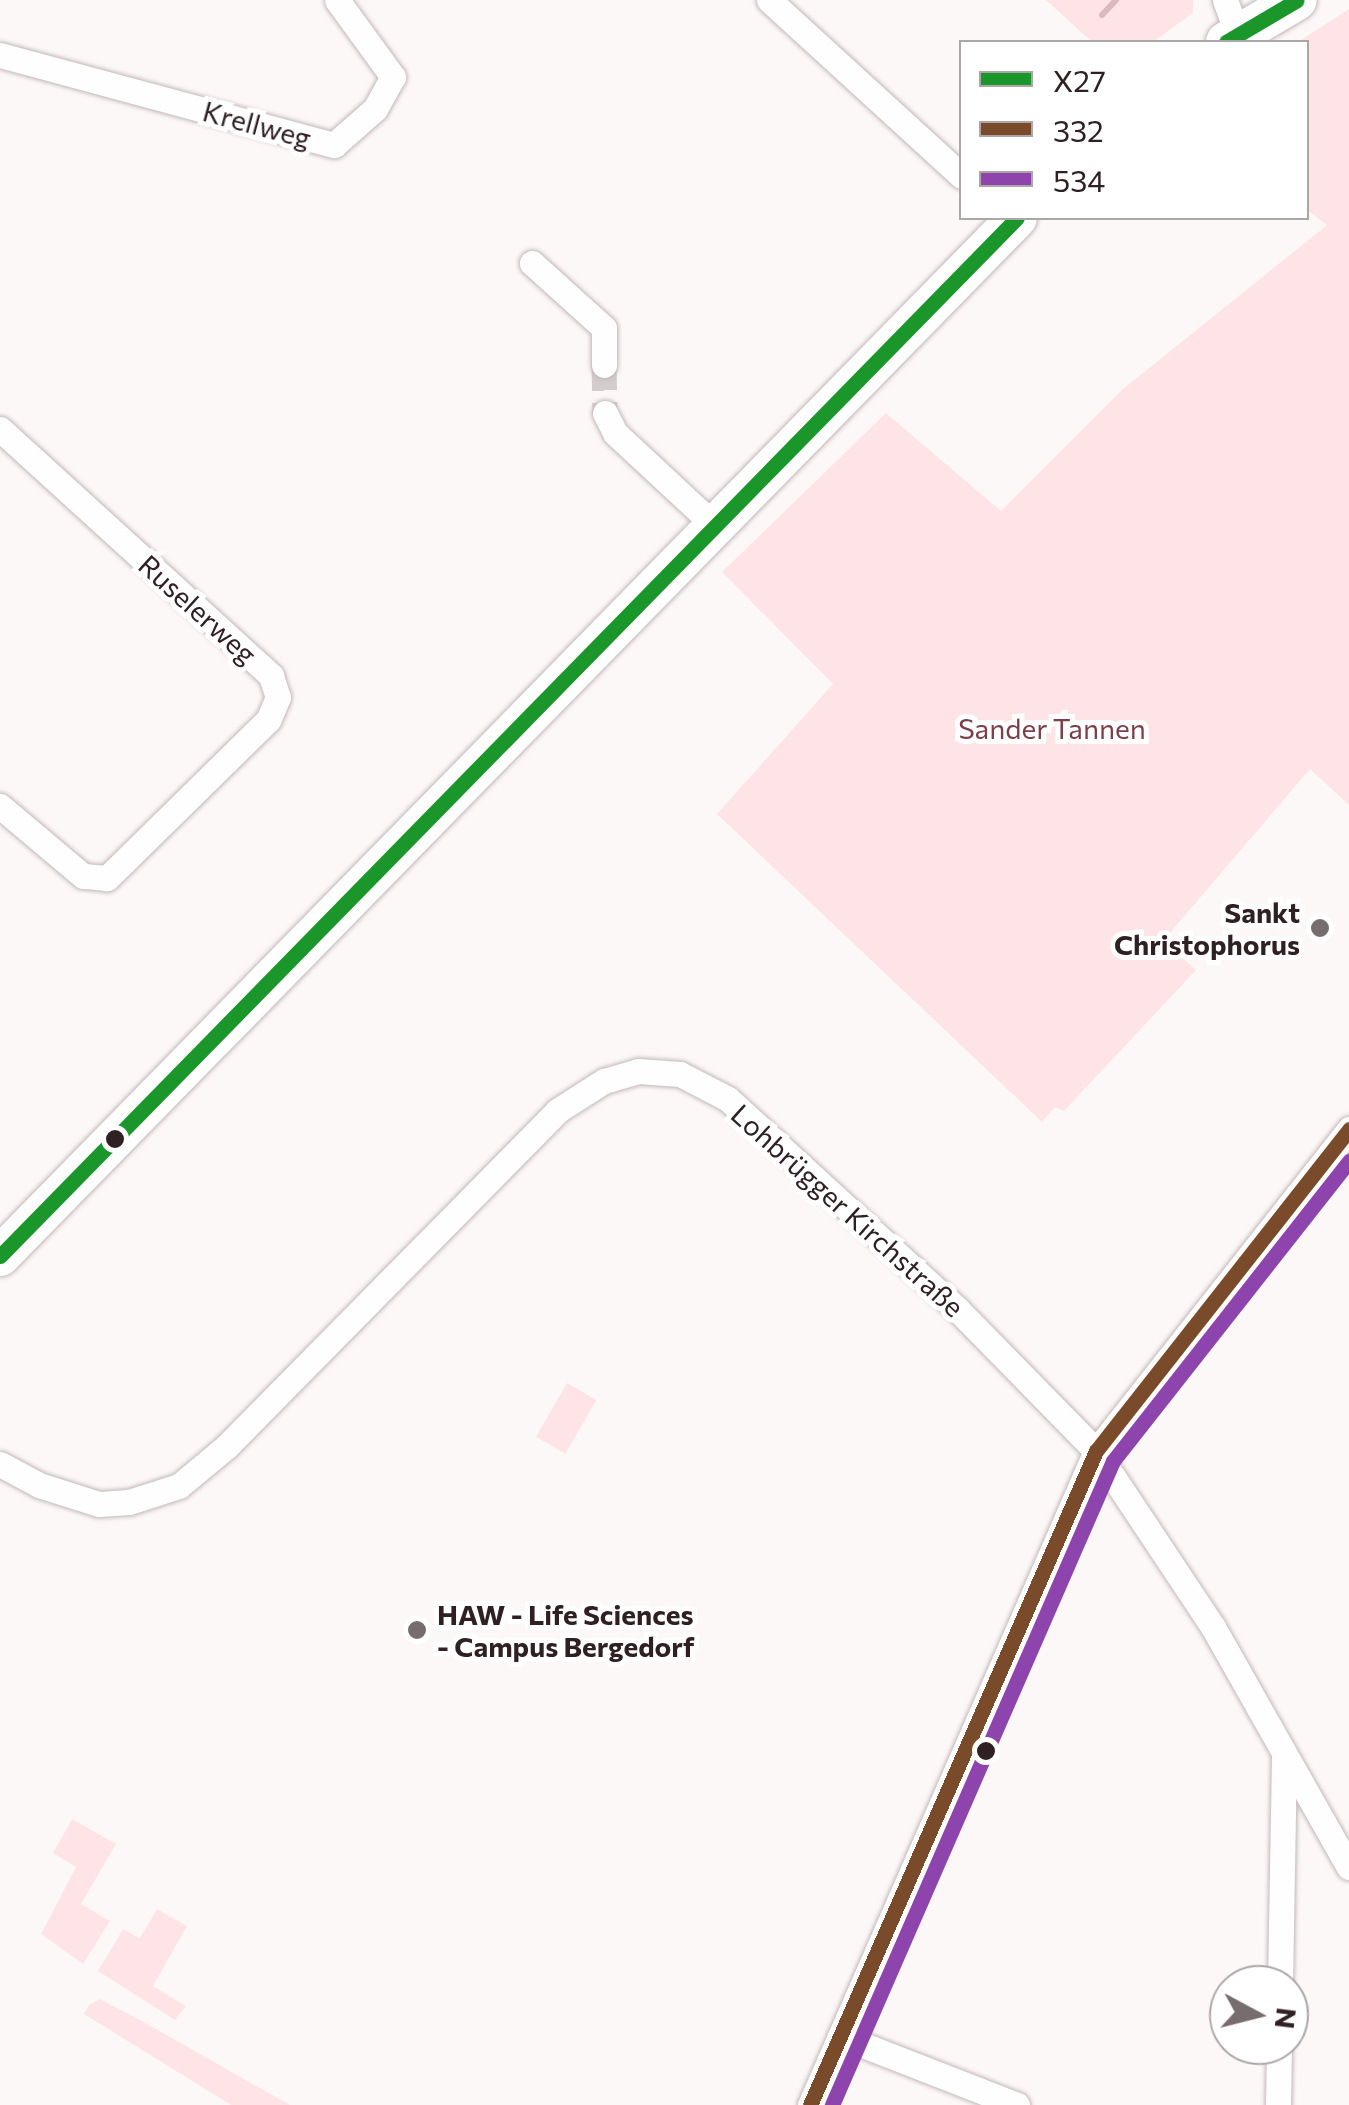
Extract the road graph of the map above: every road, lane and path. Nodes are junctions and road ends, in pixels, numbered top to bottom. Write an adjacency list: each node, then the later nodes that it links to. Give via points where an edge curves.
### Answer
1 (337, 0): 5 (street, Krellweg, via 393,78 375,109 334,145)
2 (769, 0): 6 (street)
3 (1298, 0): 4 (main road)
4 (1230, 26)
5 (0, 54)
6 (959, 173)
7 (1010, 220): 12 (main road)
8 (532, 262): 9 (street, via 604,328)
9 (604, 365)
10 (605, 413): 12 (street, via 615,434)
11 (0, 429): 13 (street, Ruselerweg, via 271,676 278,696 268,720 107,878 83,876)
12 (714, 524): 15 (main road)
13 (0, 806)
14 (1349, 1129): 16 (street)
15 (0, 1256)
16 (1096, 1451): 17 (street, Lohbrügger Kirchstraße, via 957,1309 728,1100 680,1074 638,1072 604,1081 557,1111 228,1446 179,1486 99,1504); 18 (street, Lohbrügger Kirchstraße, via 1212,1627); 21 (street)
17 (0, 1464)
18 (1284, 1754): 19 (street, Lohbrügger Kirchstraße); 20 (street)
19 (1349, 1866)
20 (1280, 1965)
21 (840, 2036): 23 (street); 24 (street)
22 (1279, 2065): 25 (street)
23 (810, 2105)
24 (1017, 2105)
25 (1278, 2105)

